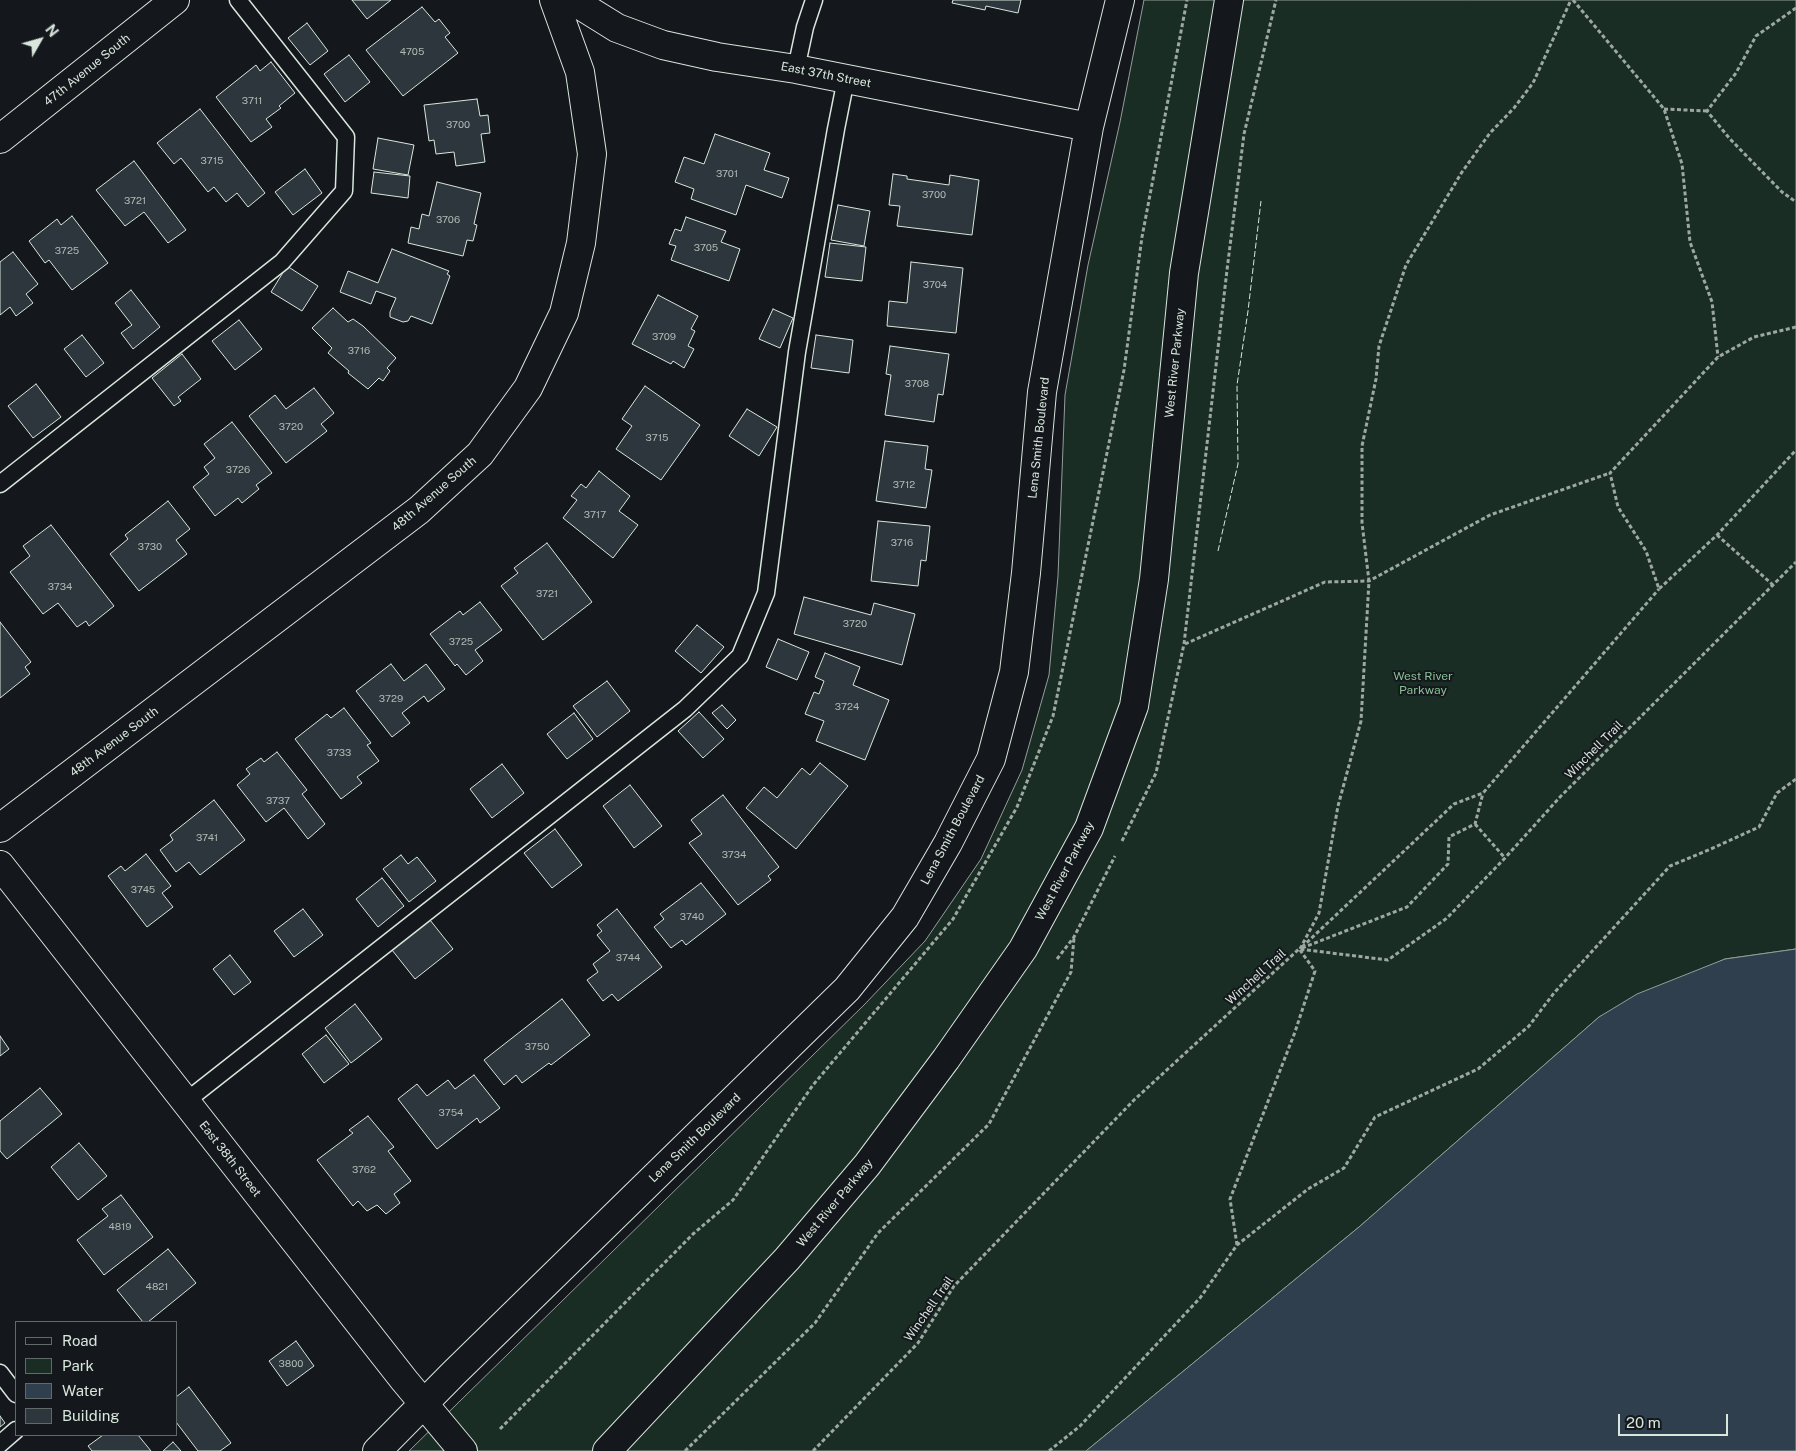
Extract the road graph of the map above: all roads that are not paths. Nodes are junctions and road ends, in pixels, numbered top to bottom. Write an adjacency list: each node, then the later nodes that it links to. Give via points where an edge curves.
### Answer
1 (174, 0): 11 (street, 47th Avenue South)
2 (238, 0): 12 (lane, via 346,137 344,191 282,262)
3 (554, 0): 13 (street, 48th Avenue South, via 580,72 592,154 581,244 564,313 528,388 480,454 419,510)
4 (572, 0): 8 (street, East 37th Street, via 616,28 663,45)
5 (814, 0): 8 (lane)
6 (1120, 0): 10 (street, Lena Smith Boulevard)
7 (1229, 0): 23 (street, West River Parkway, via 1184,273 1154,580 1134,706 1089,828 1023,949 867,1165 787,1259)
8 (796, 69): 9 (street, East 37th Street)
9 (846, 79): 10 (street, East 37th Street); 15 (lane, via 797,352 766,593 740,656 685,709)
10 (1090, 127): 18 (street, Lena Smith Boulevard, via 1042,392 1014,672 991,759 948,843 905,917 848,989)
11 (0, 139)
12 (0, 484)
13 (0, 828)
14 (0, 865): 15 (street, East 38th Street)
15 (185, 1102): 18 (street, East 38th Street)
16 (0, 1373): 17 (lane)
17 (15, 1393)
18 (424, 1404): 21 (street, Lena Smith Boulevard); 22 (street, East 38th Street)
19 (15, 1431): 20 (lane)
20 (0, 1444)
21 (377, 1451)
22 (463, 1451)
23 (607, 1451)

